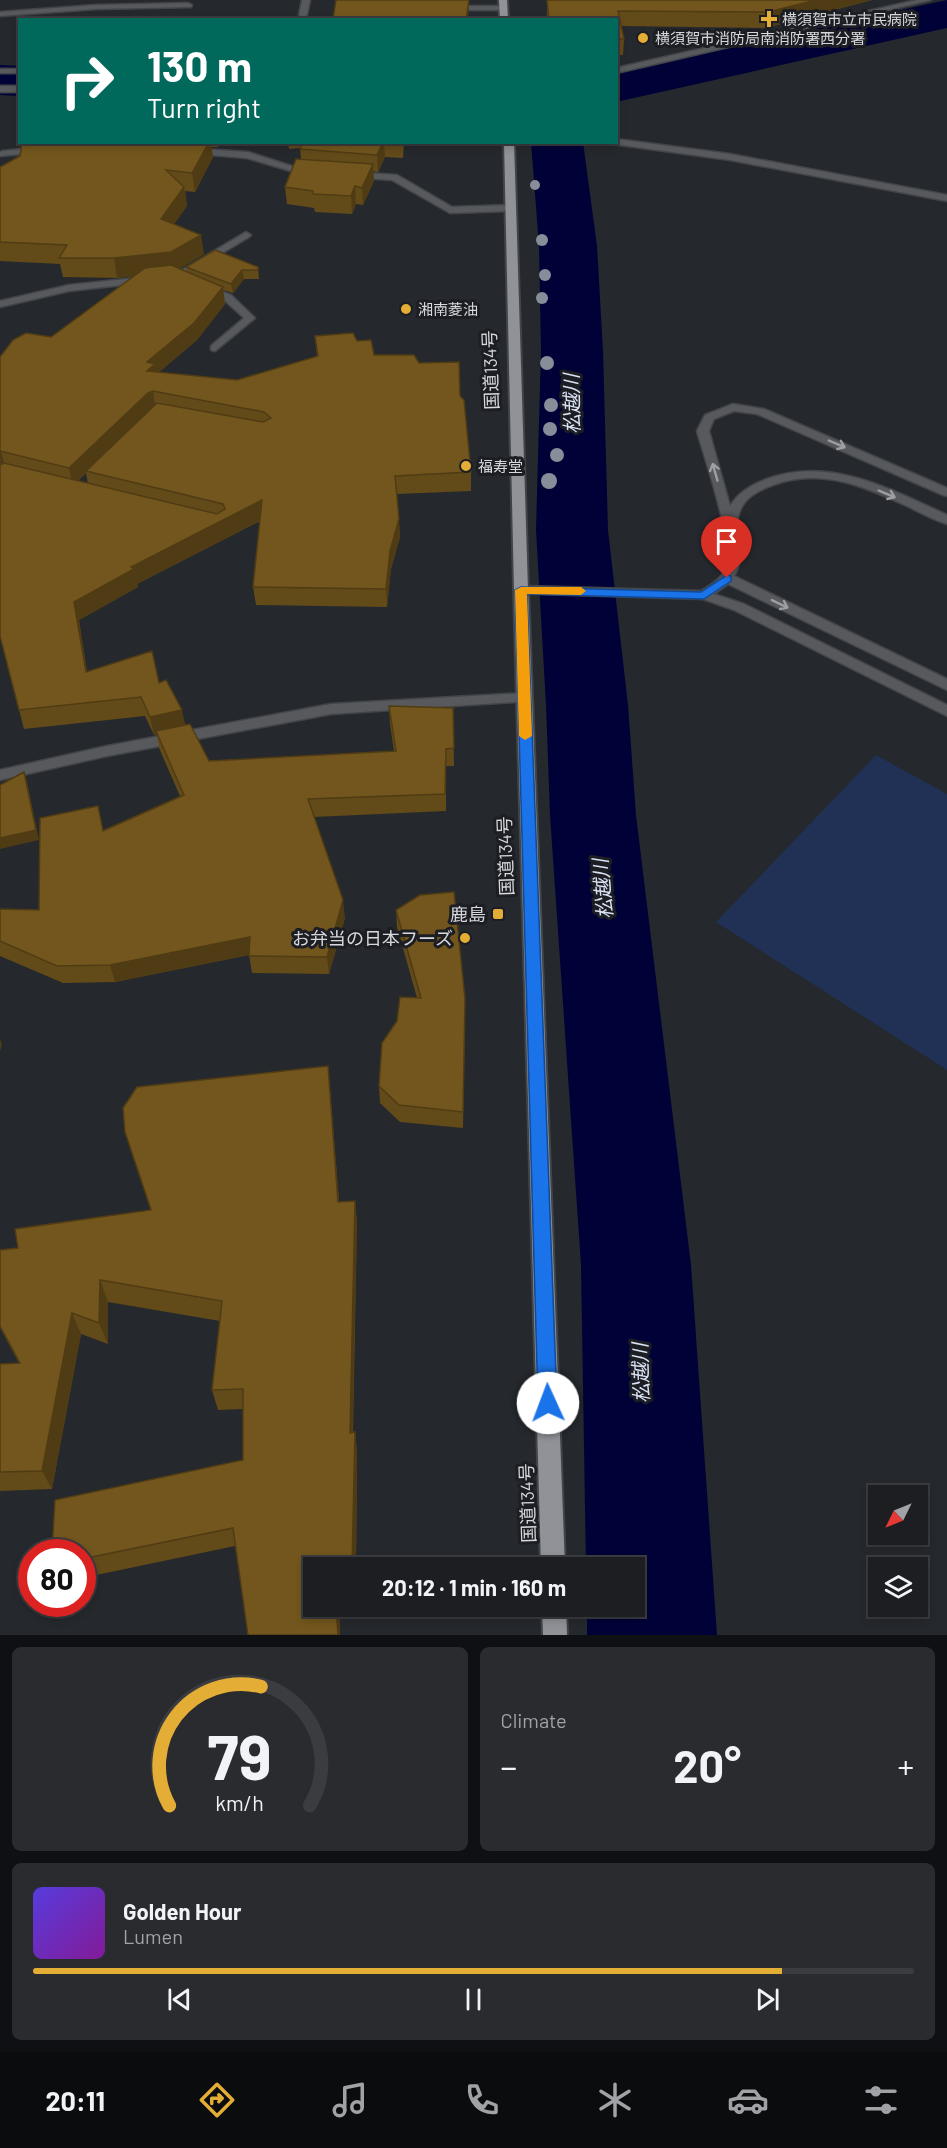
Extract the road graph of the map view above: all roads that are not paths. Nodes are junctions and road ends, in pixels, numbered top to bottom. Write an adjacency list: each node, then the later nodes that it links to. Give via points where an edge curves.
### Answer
1 (306, 0): 7 (street)
2 (927, 0): 10 (street)
3 (503, 4): 5 (street)
4 (188, 6): 6 (street)
5 (443, 8)
6 (0, 14)
7 (303, 15)
8 (0, 71): 9 (street)
9 (18, 71)
10 (618, 71)
11 (0, 89): 12 (street)
12 (18, 89)
13 (618, 142): 22 (street, via 730,157)
14 (246, 144): 19 (street)
15 (509, 144): 23 (highway, 国道134号)
16 (51, 149): 18 (street)
17 (183, 150): 19 (street)
18 (3, 154)
19 (248, 155): 20 (street)
20 (316, 174)
21 (339, 175): 23 (street, via 394,177 450,210)
22 (947, 198)
23 (510, 208): 34 (highway, 国道134号)
24 (246, 235): 27 (street)
25 (163, 279): 27 (street)
26 (151, 280): 28 (street, via 69,288)
27 (184, 281): 29 (street, via 227,297 250,318)
28 (0, 304)
29 (215, 348)
30 (947, 492): 32 (street, one-way to 30, via 703,431 709,417 733,407 760,411)
31 (947, 520): 32 (street, one-way to 31, via 735,507 753,489 781,475 816,472 852,478)
32 (730, 528): 33 (street, via 733,564)
33 (727, 578): 35 (street); 36 (street, one-way to 36)
34 (521, 590): 35 (street); 37 (highway, 国道134号)
35 (704, 596): 38 (street, via 739,607)
36 (947, 685)
37 (524, 698): 39 (street, via 331,709); 40 (highway, 国道134号)
38 (947, 711)
39 (0, 775)
40 (553, 1557)
41 (554, 1617): 42 (highway)
42 (555, 1635)

